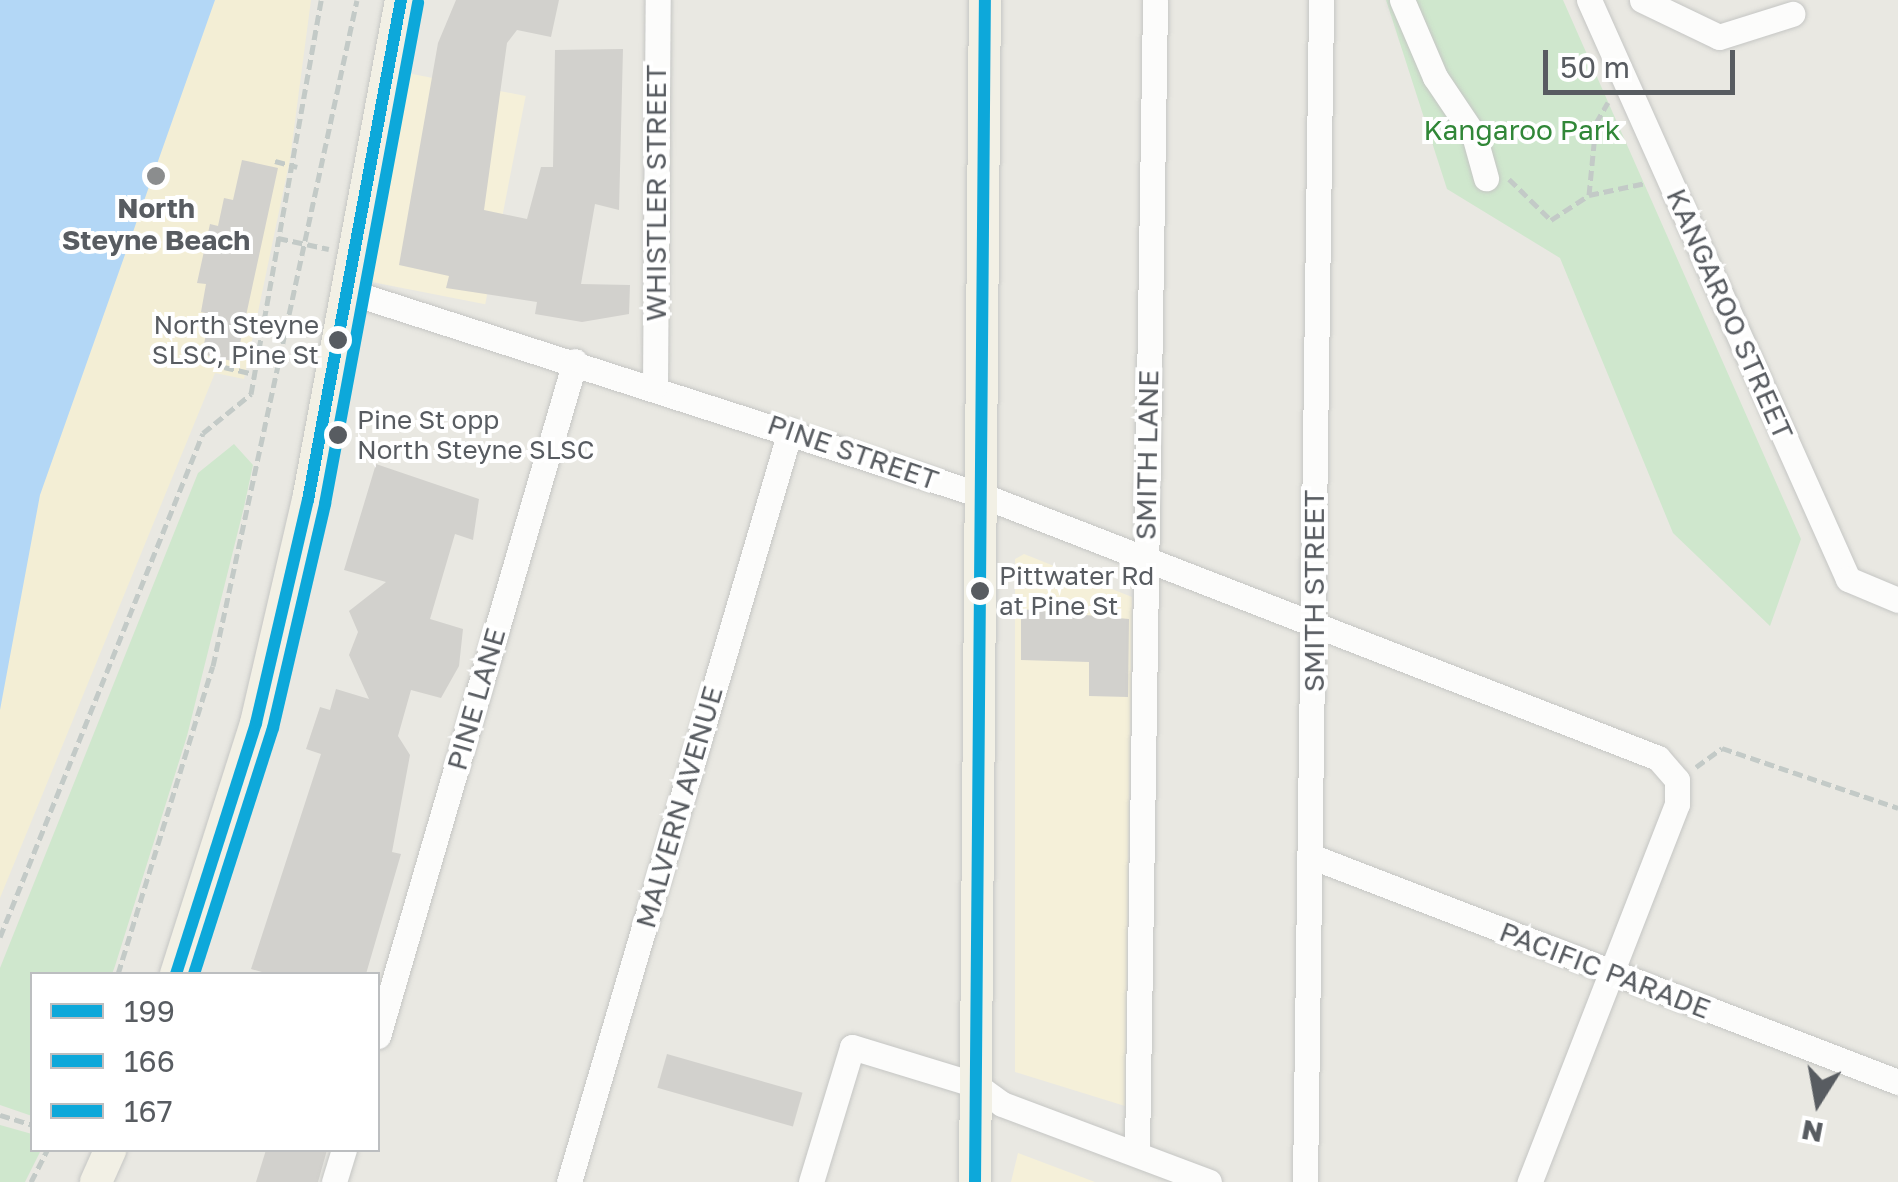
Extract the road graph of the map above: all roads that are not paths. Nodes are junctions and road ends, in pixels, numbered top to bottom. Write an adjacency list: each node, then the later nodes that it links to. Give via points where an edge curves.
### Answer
1 (401, 0): 11 (main road)
2 (658, 0): 13 (street, WHISTLER STREET)
3 (985, 0): 15 (main road)
4 (1154, 0): 16 (street, SMITH LANE)
5 (1321, 0): 18 (street, SMITH STREET)
6 (1402, 0): 10 (street, via 1435,78 1474,135)
7 (1589, 0): 17 (street, KANGAROO STREET, via 1848,578)
8 (1642, 0): 9 (street, via 1719,37)
9 (1792, 14)
10 (1486, 178)
11 (347, 291): 12 (street, PINE STREET); 21 (main road, via 256,723)
12 (575, 361): 13 (street, PINE STREET); 22 (street, PINE LANE)
13 (655, 386): 14 (street, PINE STREET)
14 (790, 431): 15 (street, PINE STREET); 30 (street, MALVERN AVENUE)
15 (981, 495): 16 (street, PINE STREET); 24 (main road)
16 (1145, 559): 18 (street, PINE STREET); 25 (street, SMITH LANE)
17 (1898, 600)
18 (1314, 622): 19 (street, SMITH STREET); 20 (street, PINE STREET, via 1613,733 1677,780 1677,804)
19 (1313, 857): 20 (street, PACIFIC PARADE); 34 (street, SMITH STREET)
20 (1610, 971): 23 (street, PACIFIC PARADE); 35 (street)
21 (177, 972)
22 (380, 1029)
23 (1898, 1082)
24 (976, 1085): 25 (street, via 1002,1104); 31 (street, via 852,1047); 32 (main road)
25 (1137, 1150): 33 (street)
26 (109, 1152): 28 (main road)
27 (343, 1152): 29 (street)
28 (96, 1182)
29 (334, 1182)
30 (568, 1182)
31 (811, 1182)
32 (975, 1182)
33 (1209, 1182)
34 (1305, 1182)
35 (1530, 1182)

